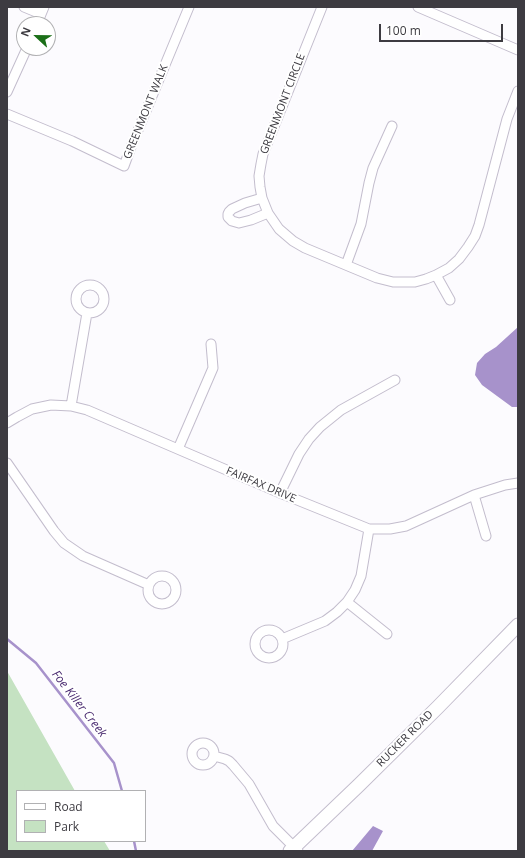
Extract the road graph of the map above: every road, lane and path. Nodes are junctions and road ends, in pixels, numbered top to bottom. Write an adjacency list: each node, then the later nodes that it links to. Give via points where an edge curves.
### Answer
1 (24, 7): 5 (street)
2 (189, 7): 10 (street, GREENMONT WALK, via 124,166)
3 (322, 7): 12 (street, GREENMONT CIRCLE, via 263,154 260,176)
4 (418, 7): 6 (street)
5 (43, 10)
6 (518, 50)
7 (23, 56): 9 (street)
8 (518, 91): 15 (street, GREENMONT CIRCLE, via 507,119 475,236 459,259)
9 (7, 92)
10 (7, 114)
11 (392, 126): 14 (street, via 373,168 361,224)
12 (262, 198): 13 (street, GREENMONT CIRCLE); 13 (street, via 232,209 228,217 239,223)
13 (268, 213): 14 (street, GREENMONT CIRCLE, via 279,229 293,241)
14 (346, 265): 15 (street, GREENMONT CIRCLE, via 393,282 415,282)
15 (436, 275): 16 (street)
16 (450, 300)
17 (87, 313): 20 (street)
18 (210, 344): 22 (street, via 213,368)
19 (395, 380): 25 (street, via 341,410 320,427 299,454)
20 (71, 406): 21 (street, FAIRFAX DRIVE, via 51,405 32,410); 22 (street, FAIRFAX DRIVE, via 87,410)
21 (7, 424)
22 (178, 449): 25 (street, FAIRFAX DRIVE)
23 (7, 463): 29 (street, via 64,543 83,556)
24 (518, 483): 26 (street, FAIRFAX DRIVE)
25 (280, 493): 27 (street, FAIRFAX DRIVE)
26 (474, 495): 27 (street, FAIRFAX DRIVE, via 406,526); 28 (street)
27 (369, 529): 30 (street, via 361,576)
28 (486, 536)
29 (149, 585)
30 (347, 602): 32 (street); 33 (street, via 325,620)
31 (518, 625): 35 (main road, RUCKER ROAD)
32 (387, 634)
33 (282, 639)
34 (214, 756): 35 (street, via 233,765 249,784 273,826)
35 (294, 850)

